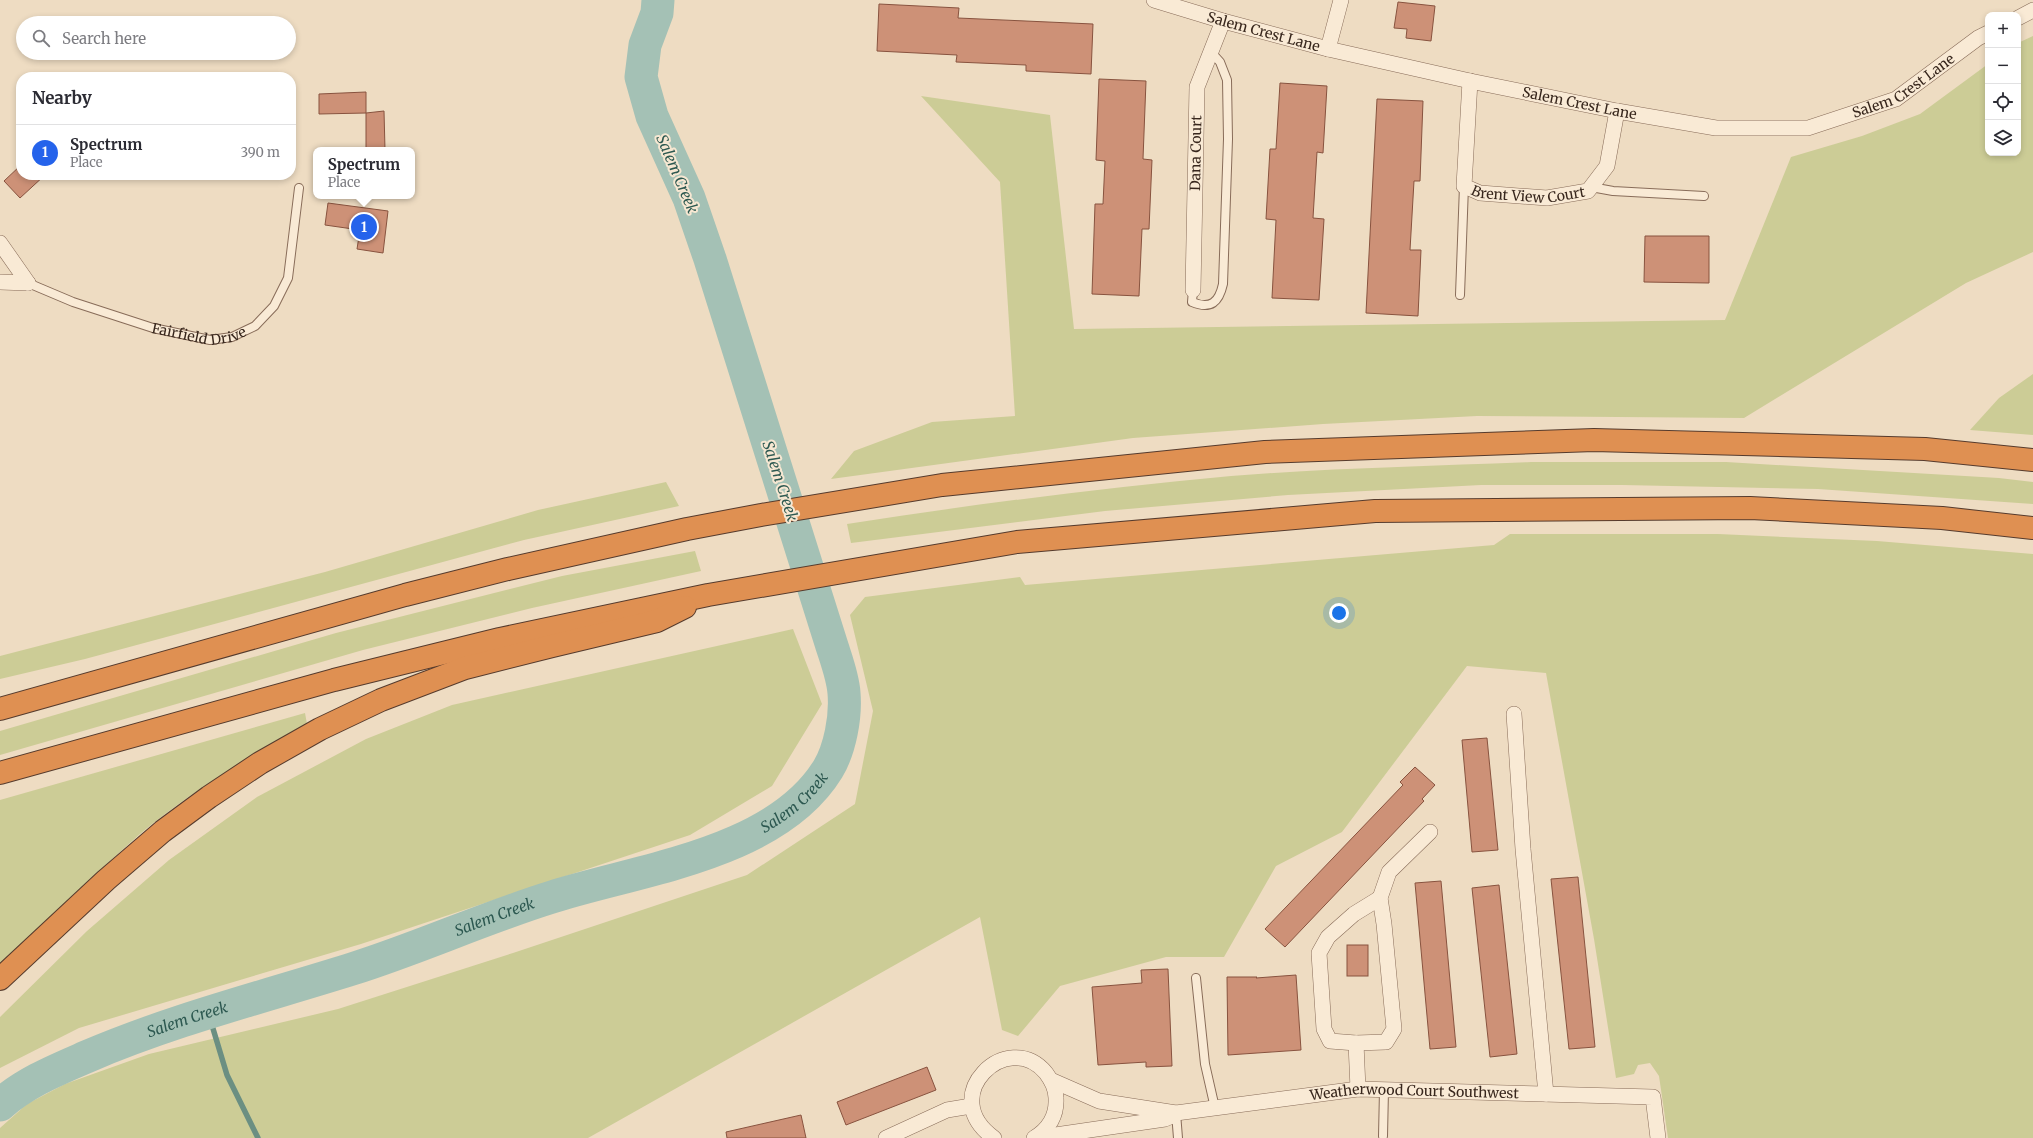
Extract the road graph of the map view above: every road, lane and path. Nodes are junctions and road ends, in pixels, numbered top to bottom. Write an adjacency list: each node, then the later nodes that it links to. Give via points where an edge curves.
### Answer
1 (1154, 0): 5 (street, Salem Crest Lane)
2 (1341, 0): 7 (street)
3 (2033, 10): 4 (street)
4 (2021, 16)
5 (1223, 21): 7 (street, Salem Crest Lane); 8 (street, Dana Court)
6 (1985, 34): 10 (street, Salem Crest Lane, via 1896,99 1808,128 1716,128)
7 (1328, 49): 9 (street, Salem Crest Lane)
8 (1211, 52): 18 (street, Dana Court, via 1197,87); 18 (lane, via 1220,62 1227,80 1228,139 1223,284 1220,297 1213,304 1201,306 1192,302)
9 (1470, 81): 10 (street, Salem Crest Lane); 11 (street, Brent View Court)
10 (1617, 110): 12 (street, Brent View Court, via 1607,166)
11 (1464, 186): 12 (street, Brent View Court, via 1480,193 1547,198 1588,191); 19 (lane)
12 (1591, 187): 14 (lane, via 1613,191)
13 (299, 188): 17 (lane, Fairfield Drive, via 288,278 274,306 255,326 232,337 210,340 152,328 73,302)
14 (1704, 196)
15 (0, 243): 17 (street)
16 (0, 282): 17 (street, Fairfield Drive)
17 (28, 283)
18 (1193, 290)
19 (1460, 295)
20 (2033, 460): 23 (highway, via 1926,449 1594,440 1265,452 942,485 687,529 508,569 405,595)
21 (2033, 528): 22 (highway, via 1942,518 1750,508 1375,511 1017,542)
22 (708, 594): 25 (highway, via 500,639 356,674); 29 (highway, via 658,621 504,657 427,682 381,700 320,729 260,763 163,831 106,880)
23 (0, 709)
24 (1514, 714): 34 (street, via 1523,849)
25 (0, 773)
26 (1430, 832): 27 (street, via 1389,872)
27 (1380, 898): 30 (street, via 1394,1029 1386,1042); 30 (street, via 1354,914 1328,937 1319,953 1324,1030 1330,1041)
28 (1196, 978): 36 (lane, via 1205,1064)
29 (0, 979)
30 (1356, 1043): 32 (street)
31 (1051, 1080): 35 (street, Weatherwood Court Southwest, via 1042,1068 1029,1061 1015,1058 1000,1060 988,1067 978,1078 972,1091); 37 (street, Weatherwood Court Southwest, via 1099,1101); 41 (street, Weatherwood Court Southwest, via 1056,1092 1053,1118 1046,1129)
32 (1358, 1089): 33 (street, Weatherwood Court Southwest); 36 (street, Weatherwood Court Southwest)
33 (1384, 1090): 34 (street, Weatherwood Court Southwest); 38 (lane)
34 (1546, 1094): 43 (street, Weatherwood Court Southwest, via 1653,1097)
35 (972, 1106): 39 (street, via 947,1110); 40 (street, Weatherwood Court Southwest, via 976,1119 984,1131)
36 (1215, 1108): 37 (street, Weatherwood Court Southwest)
37 (1176, 1113): 41 (street, Weatherwood Court Southwest, via 1165,1119); 42 (lane)
38 (1383, 1137)
39 (886, 1138)
40 (994, 1138)
41 (1035, 1138)
42 (1178, 1138)
43 (1658, 1138)

